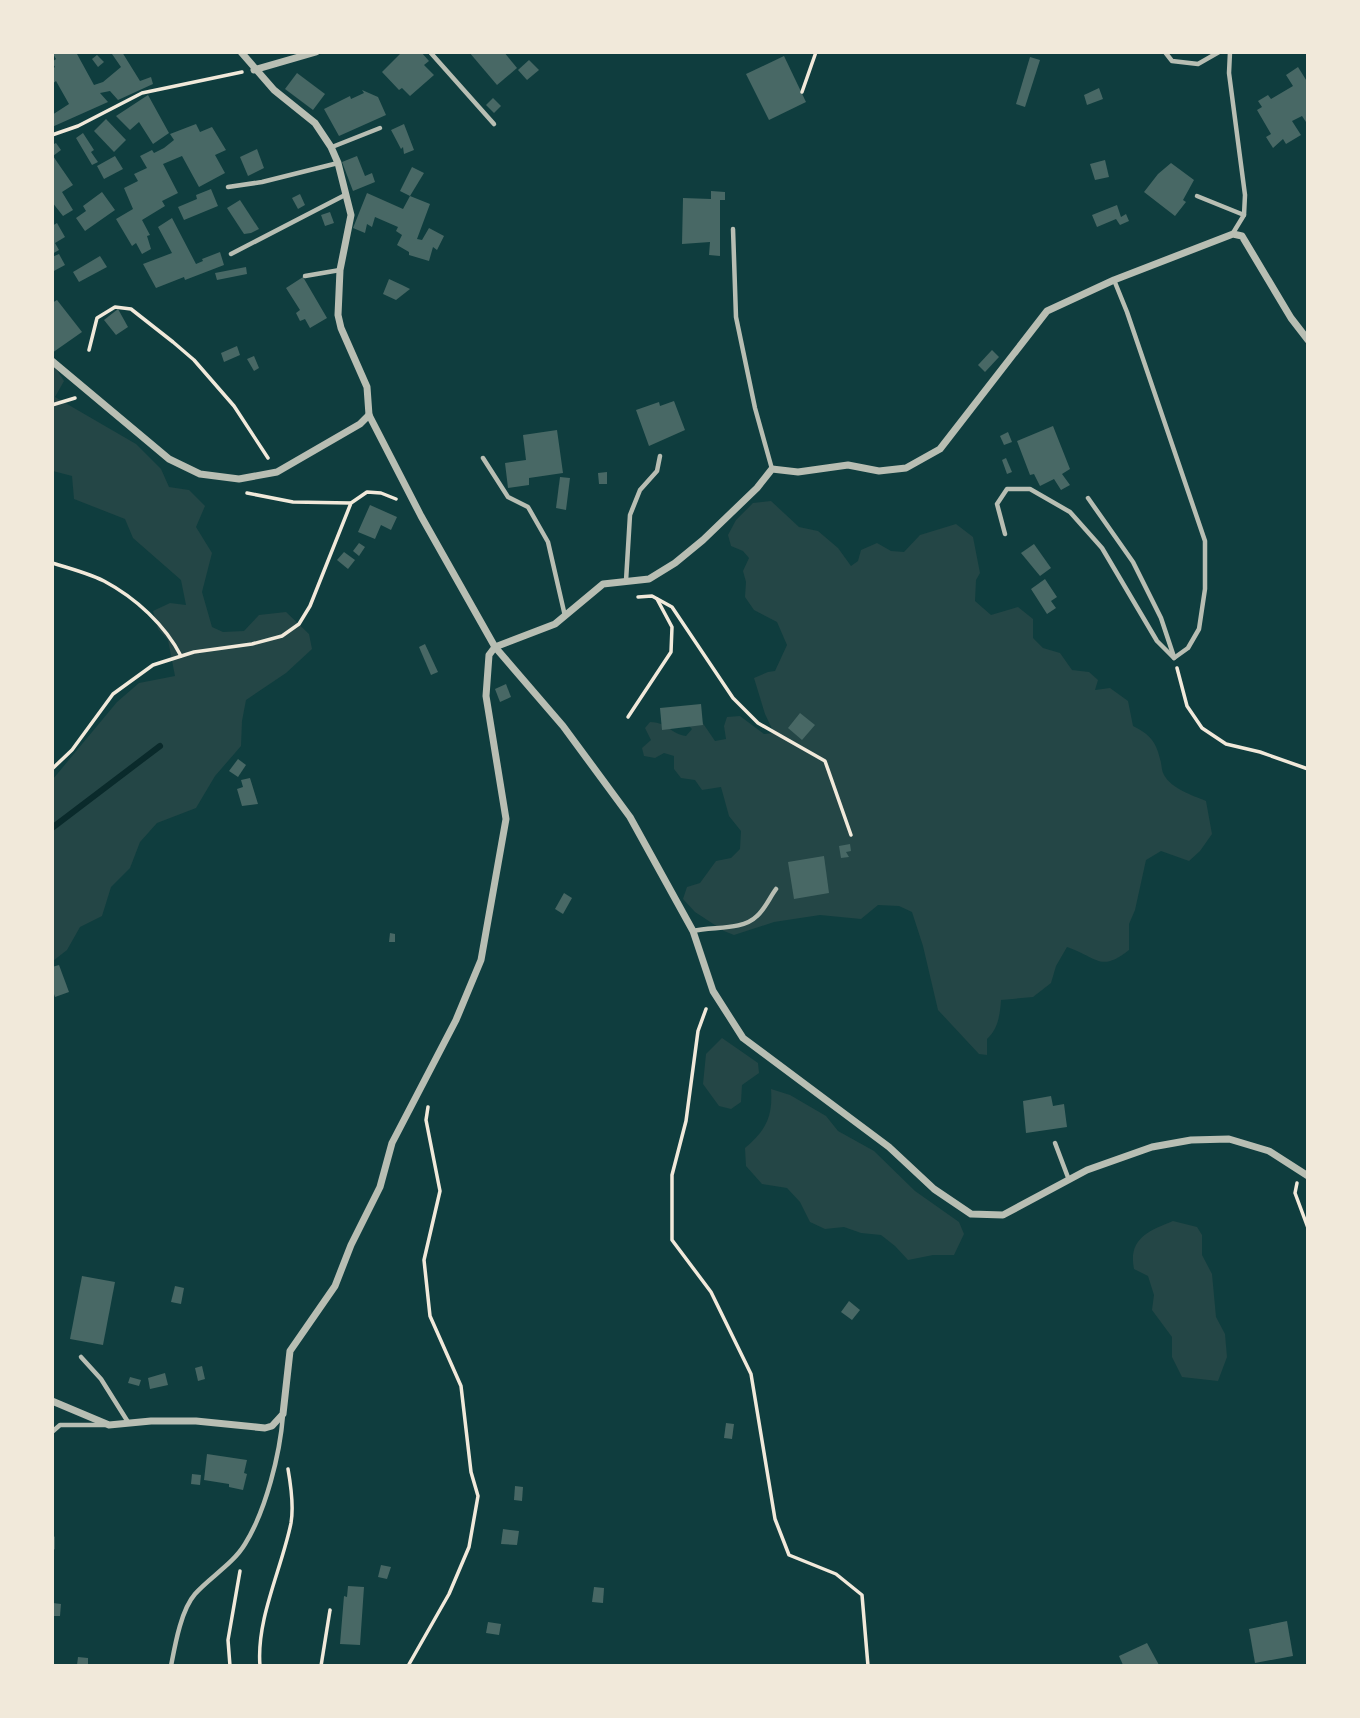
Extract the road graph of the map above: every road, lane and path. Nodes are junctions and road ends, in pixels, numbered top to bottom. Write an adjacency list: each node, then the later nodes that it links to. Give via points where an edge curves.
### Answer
1 (240, 52): 8 (street)
2 (316, 52): 8 (street)
3 (430, 52): 10 (lane)
4 (816, 52): 9 (path)
5 (1165, 52): 6 (lane, via 1172,61 1198,64)
6 (1220, 52)
7 (1230, 52): 18 (lane)
8 (254, 70): 12 (path, via 142,93); 13 (street, via 315,123)
9 (802, 92)
10 (494, 124)
11 (380, 128): 13 (lane)
12 (52, 135)
13 (331, 147): 14 (street)
14 (338, 163): 15 (lane); 16 (street)
15 (229, 187)
16 (345, 195): 21 (lane); 22 (street, via 351,215)
17 (1197, 197): 18 (lane)
18 (1244, 215): 20 (lane)
19 (733, 229): 33 (lane, via 736,317)
20 (1233, 234): 24 (street); 25 (street, via 1242,236)
21 (231, 254)
22 (340, 270): 23 (lane); 30 (street, via 338,315 367,387)
23 (305, 276)
24 (1114, 280): 33 (street, via 1047,311 940,449 906,468); 47 (lane, via 1205,541 1199,629 1188,648)
25 (1307, 340)
26 (89, 350): 34 (path, via 97,318 115,307 131,309 194,360 234,406)
27 (52, 361): 28 (street)
28 (91, 394): 29 (path); 34 (street, via 169,459 200,474 239,479)
29 (52, 405)
30 (369, 415): 34 (street); 38 (street)
31 (660, 456): 41 (lane, via 657,471 639,490 630,515)
32 (482, 458): 44 (lane, via 508,497 528,507 548,542)
33 (772, 469): 41 (street, via 675,563 649,579)
34 (277, 472)
35 (246, 492): 37 (path, via 293,502)
36 (1088, 498): 47 (lane, via 1133,562 1161,618)
37 (351, 503): 38 (path, via 367,492 381,493); 46 (path, via 299,624 282,636)
38 (421, 516): 45 (street)
39 (1005, 534): 47 (lane, via 997,505 1007,489 1030,489 1070,512 1102,548 1157,641)
40 (52, 563): 46 (path, via 104,581 147,612 172,638)
41 (626, 581): 44 (street, via 603,584)
42 (626, 597): 43 (path)
43 (656, 599): 48 (path, via 672,627 671,652); 51 (path, via 672,607 733,698 758,723 825,761)
44 (565, 615): 45 (street, via 555,624)
45 (495, 647): 53 (street, via 563,726 630,817); 63 (street, via 489,655 486,696 506,819 481,960 456,1020 392,1143 380,1187 335,1286 290,1351)
46 (181, 656): 49 (path, via 153,665 113,694 72,750)
47 (1174, 658): 50 (path, via 1187,706 1202,728 1226,744)
48 (628, 717)
49 (52, 769)
50 (1307, 769)
51 (851, 835)
52 (776, 889): 53 (lane, via 757,916 744,925)
53 (693, 931): 54 (street)
54 (713, 991): 59 (street, via 743,1038 890,1147 934,1189 971,1214 1003,1215); 77 (path, via 698,1031 686,1121 672,1175 672,1240 711,1292 751,1374 775,1519 789,1555 836,1574 862,1595)
55 (428, 1106): 76 (path, via 426,1120 440,1191 425,1260 430,1316 461,1386 478,1496 469,1546 449,1594)
56 (1055, 1143): 59 (lane)
57 (1299, 1170): 58 (street); 59 (street, via 1269,1150 1229,1139 1191,1140 1152,1147); 60 (path, via 1295,1194)
58 (1307, 1175)
59 (1069, 1180)
60 (1307, 1228)
61 (81, 1357): 64 (lane)
62 (52, 1401): 65 (street)
63 (283, 1414): 64 (street, via 265,1429 196,1421); 69 (lane, via 264,1503)
64 (128, 1422): 65 (street)
65 (109, 1425): 66 (lane, via 60,1425)
66 (52, 1432)
67 (288, 1465): 74 (path, via 291,1521 270,1592)
68 (52, 1537): 70 (lane)
69 (245, 1546): 72 (lane, via 193,1596 176,1637); 73 (path, via 228,1640)
70 (52, 1549)
71 (330, 1610): 75 (path)
72 (171, 1665)
73 (230, 1665)
74 (260, 1665)
75 (321, 1665)
76 (408, 1665)
77 (868, 1665)

